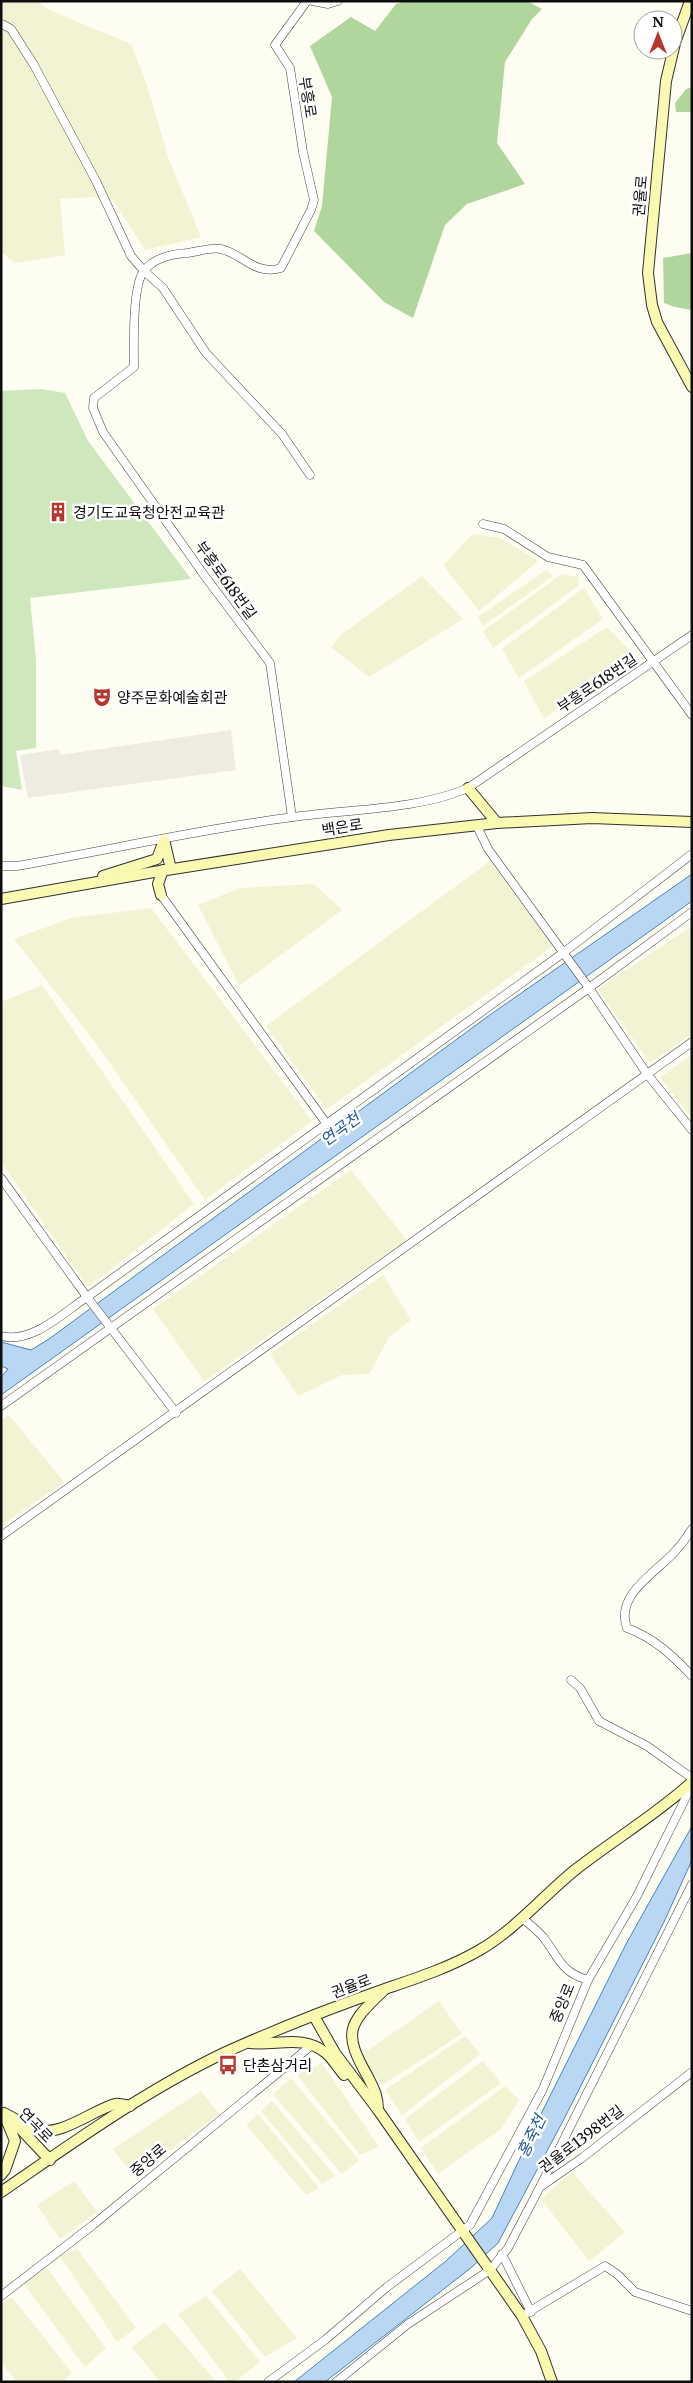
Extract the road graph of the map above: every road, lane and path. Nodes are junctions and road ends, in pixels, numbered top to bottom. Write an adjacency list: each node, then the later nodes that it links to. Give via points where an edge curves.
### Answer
1 (307, 1): 8 (street, 부흥로, via 275,44 290,68 314,200 312,210 281,268 272,271 252,266 221,249 159,258)
2 (312, 1): 3 (street, via 328,4)
3 (338, 1)
4 (690, 1): 5 (main road, 권율로)
5 (683, 20)
6 (2, 24): 8 (street, via 11,29 34,65 96,181 131,256)
7 (672, 60): 9 (main road, 권율로, via 666,81 648,273 657,322)
8 (144, 271): 10 (street, via 163,288 206,353 282,434); 16 (street, 부흥로618번길, via 134,326 134,367 94,398 93,408 103,432 270,663)
9 (692, 387)
10 (310, 475)
11 (483, 524): 13 (street, via 504,529 548,557 583,565)
12 (692, 636): 13 (street, 부흥로618번길)
13 (654, 661): 14 (street); 15 (street, 부흥로618번길)
14 (692, 715)
15 (468, 788): 16 (street, 부흥로618번길, via 421,802); 18 (main road)
16 (292, 817): 20 (street, 부흥로618번길)
17 (690, 822): 18 (main road, 백은로, via 592,818)
18 (496, 823): 19 (main road, 백은로)
19 (478, 826): 23 (main road, 백은로, via 389,835); 28 (street, via 488,849)
20 (164, 840): 22 (street, 부흥로618번길, via 17,866); 23 (main road); 24 (main road, via 156,859)
21 (692, 854): 28 (street)
22 (1, 866)
23 (167, 870): 24 (main road, 백은로); 25 (main road, via 158,884)
24 (71, 887): 26 (main road, 백은로)
25 (161, 895): 32 (street)
26 (1, 899)
27 (692, 912): 29 (street)
28 (563, 953): 29 (street); 32 (street)
29 (589, 988): 31 (street); 36 (street)
30 (692, 1042): 31 (street)
31 (647, 1074): 33 (street); 39 (street)
32 (326, 1123): 35 (street)
33 (692, 1130)
34 (1, 1178): 35 (street)
35 (86, 1297): 36 (street); 37 (street, via 34,1332 12,1339)
36 (111, 1328): 38 (street); 39 (street)
37 (1, 1336)
38 (1, 1406)
39 (176, 1413): 41 (street)
40 (692, 1529): 42 (street, via 678,1549 628,1601 624,1618 627,1628 656,1642)
41 (1, 1536)
42 (692, 1676)
43 (571, 1680): 44 (street, via 580,1688 599,1721 646,1746)
44 (692, 1778)
45 (692, 1783): 47 (main road, 권율로, via 573,1872); 48 (street, 중앙로, via 637,1896)
46 (692, 1884): 59 (street)
47 (522, 1918): 48 (street, via 542,1936 573,1976); 49 (main road, 권율로, via 480,1950 454,1964)
48 (588, 1980): 61 (street, 중앙로, via 543,2089 488,2195)
49 (386, 1989): 50 (main road, 권율로); 55 (main road, via 363,2011 351,2029 355,2051 378,2096)
50 (314, 2016): 51 (main road, 권율로); 55 (main road, via 335,2052)
51 (249, 2043): 52 (main road, via 267,2045 295,2041); 54 (main road, 권율로, via 168,2082)
52 (312, 2046): 55 (main road, via 327,2054 356,2090); 64 (street, 중앙로)
53 (692, 2072): 59 (street, 권율로1398번길)
54 (130, 2106): 56 (main road, via 117,2104 72,2124 44,2131 35,2130); 57 (main road, 권율로)
55 (378, 2110): 61 (main road)
56 (2, 2112): 57 (main road, 연곡로); 58 (main road, via 15,2141)
57 (50, 2160): 60 (main road, 권율로)
58 (1, 2175)
59 (540, 2187): 62 (street, 권율로1398번길)
60 (1, 2192)
61 (463, 2233): 63 (main road); 67 (street, 중앙로, via 387,2287 325,2340)
62 (502, 2254): 63 (street, 권율로1398번길); 66 (street, via 524,2293)
63 (488, 2267): 66 (main road); 68 (street, 권율로1398번길, via 408,2324)
64 (1, 2296)
65 (692, 2311): 66 (street, via 635,2292 605,2266)
66 (526, 2314): 69 (main road)
67 (268, 2382)
68 (336, 2382)
69 (552, 2382)

